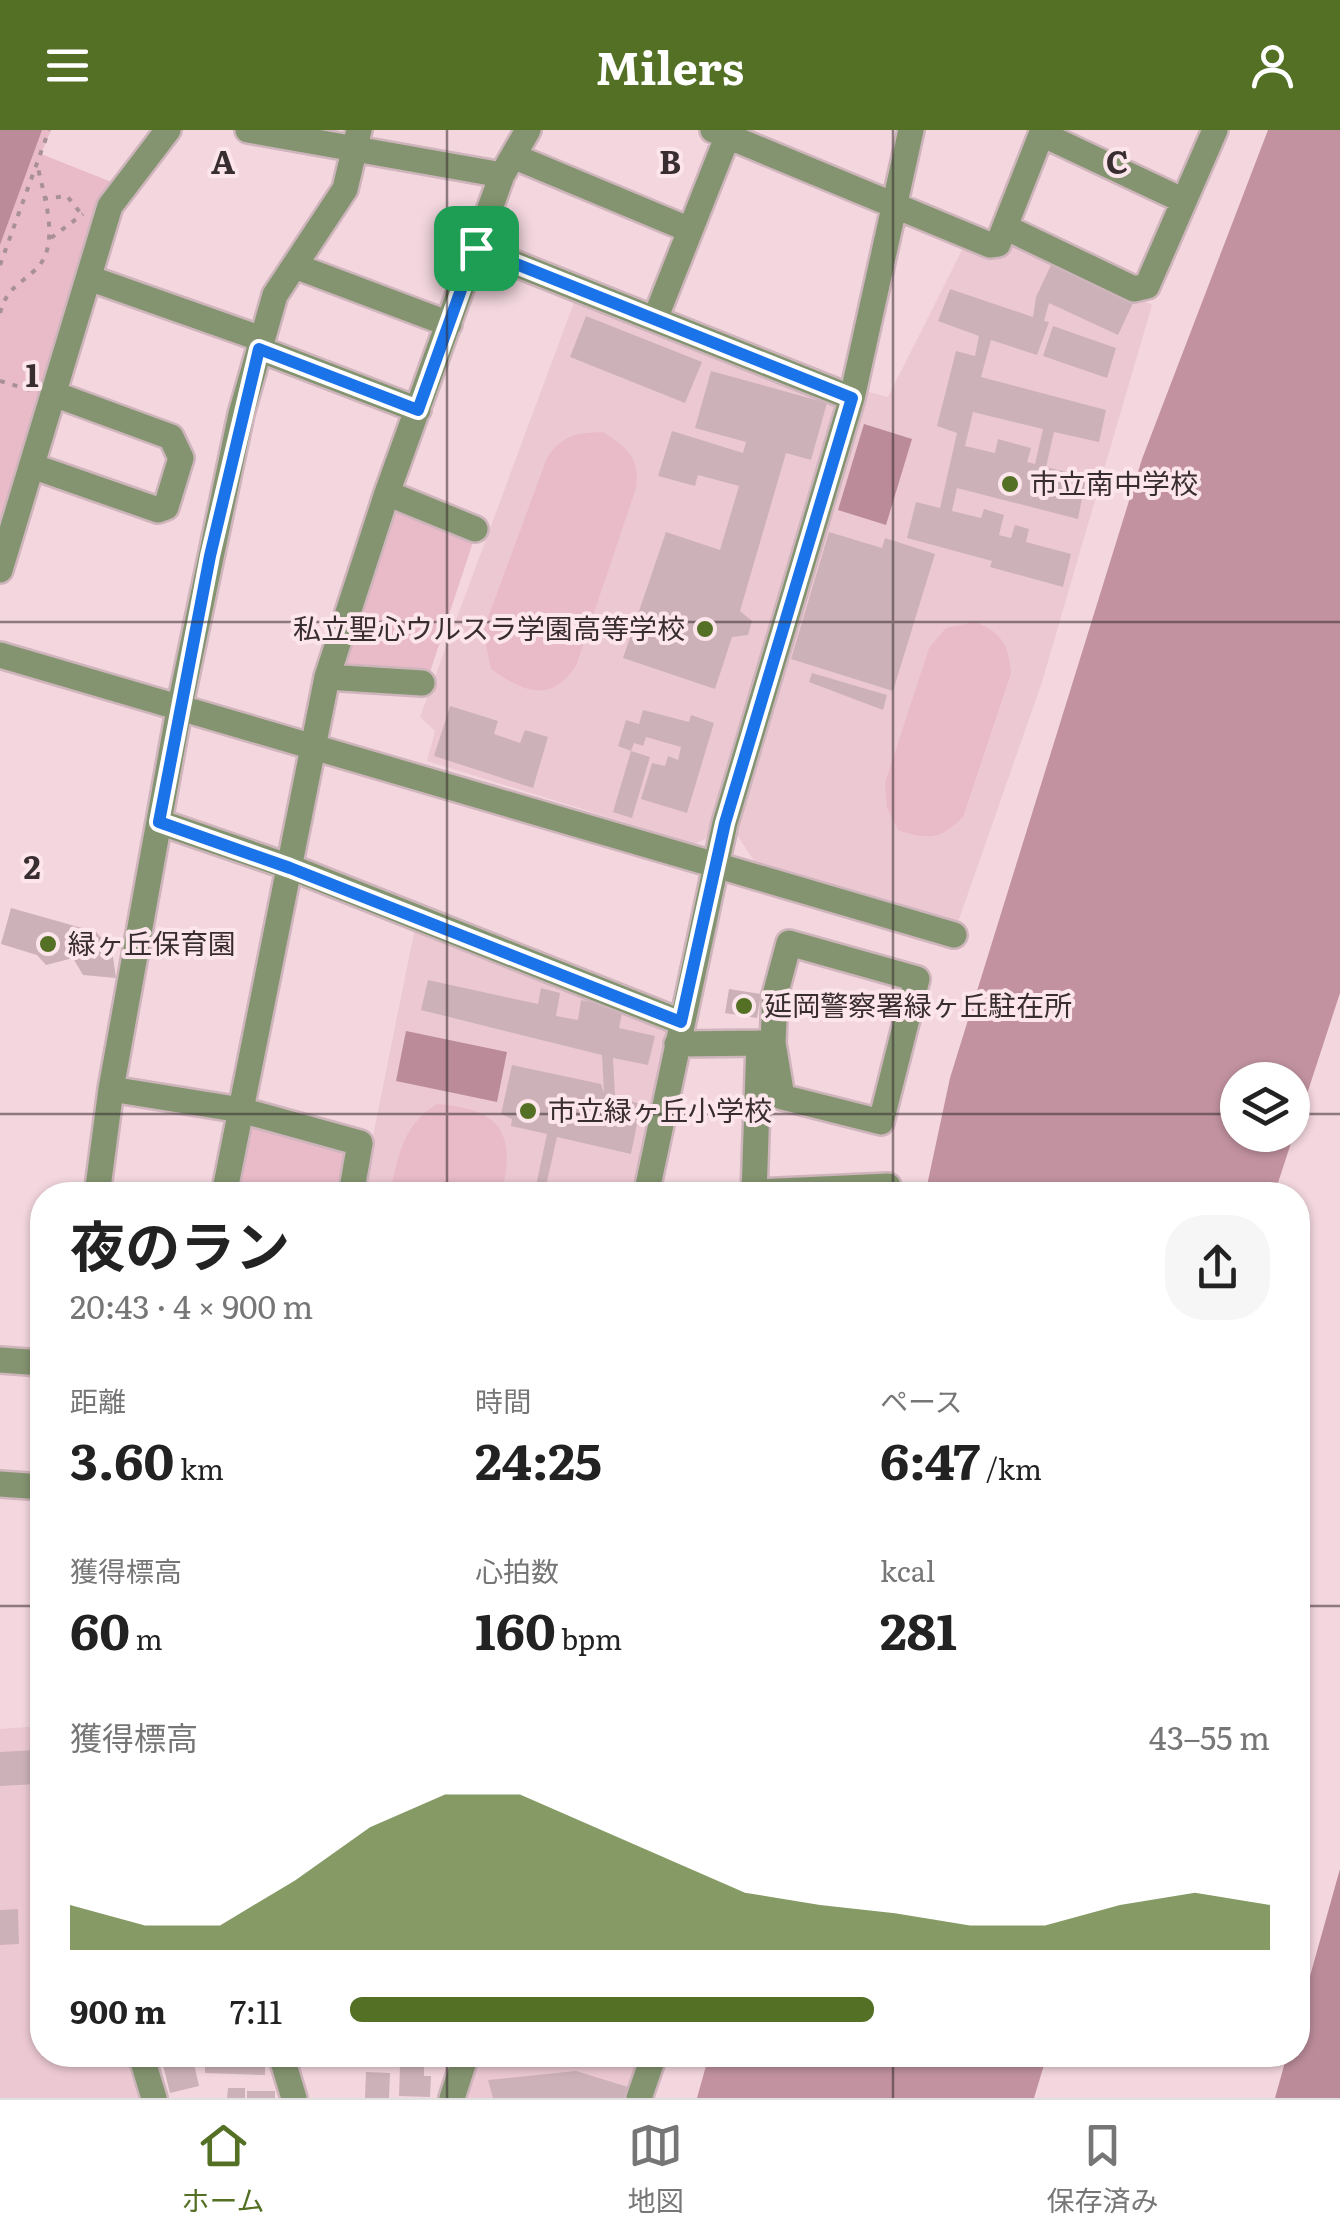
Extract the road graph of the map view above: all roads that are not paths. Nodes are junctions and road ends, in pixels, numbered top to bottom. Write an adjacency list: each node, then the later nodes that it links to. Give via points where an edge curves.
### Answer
1 (168, 130): 16 (street, via 110,206)
2 (248, 130): 8 (street)
3 (528, 130): 9 (street)
4 (911, 130): 11 (street)
5 (1216, 130): 10 (street)
6 (723, 132): 11 (street); 13 (street)
7 (1043, 132): 10 (street); 12 (street)
8 (357, 139): 9 (street); 15 (street, via 345,189)
9 (508, 165): 13 (street); 14 (street)
10 (1184, 201): 12 (street, via 1147,286 1134,289)
11 (896, 204): 12 (street, via 990,245 998,244); 21 (street)
12 (1005, 227)
13 (690, 230): 17 (street)
14 (476, 248): 17 (street); 18 (street)
15 (295, 266): 18 (street); 19 (street, via 275,295)
16 (90, 278): 19 (street); 20 (street)
17 (655, 319): 21 (street)
18 (449, 324): 22 (street)
19 (260, 344): 22 (street); 30 (street)
20 (53, 396): 23 (street); 23 (street, via 171,437 180,458 166,507 158,510)
21 (852, 398): 33 (street)
22 (418, 410): 24 (street)
23 (32, 466): 26 (street)
24 (388, 493): 25 (street); 28 (street)
25 (475, 529)
26 (0, 570)
27 (0, 655): 30 (street)
28 (327, 677): 29 (street); 31 (street)
29 (422, 683)
30 (179, 710): 31 (street); 32 (street)
31 (313, 750): 33 (street); 34 (street)
32 (159, 822): 34 (street); 38 (street)
33 (714, 866): 35 (street); 36 (street)
34 (290, 868): 36 (street); 39 (street)
35 (954, 935)
36 (679, 1033): 37 (street); 43 (street)
37 (766, 1043): 37 (street, via 789,943 917,978 881,1122 782,1097); 44 (street)
38 (111, 1089): 39 (street); 40 (street)
39 (240, 1110): 41 (street); 42 (street, via 360,1142)
40 (99, 1182)
41 (226, 1182)
42 (352, 1182)
43 (649, 1182)
44 (755, 1182)
45 (0, 1360): 46 (street)
46 (30, 1363)
47 (0, 1484): 48 (street)
48 (30, 1486)
49 (145, 2067): 53 (street)
50 (285, 2067): 54 (street)
51 (462, 2067): 55 (street)
52 (645, 2067): 56 (street)
53 (154, 2098)
54 (294, 2098)
55 (452, 2098)
56 (639, 2098)

